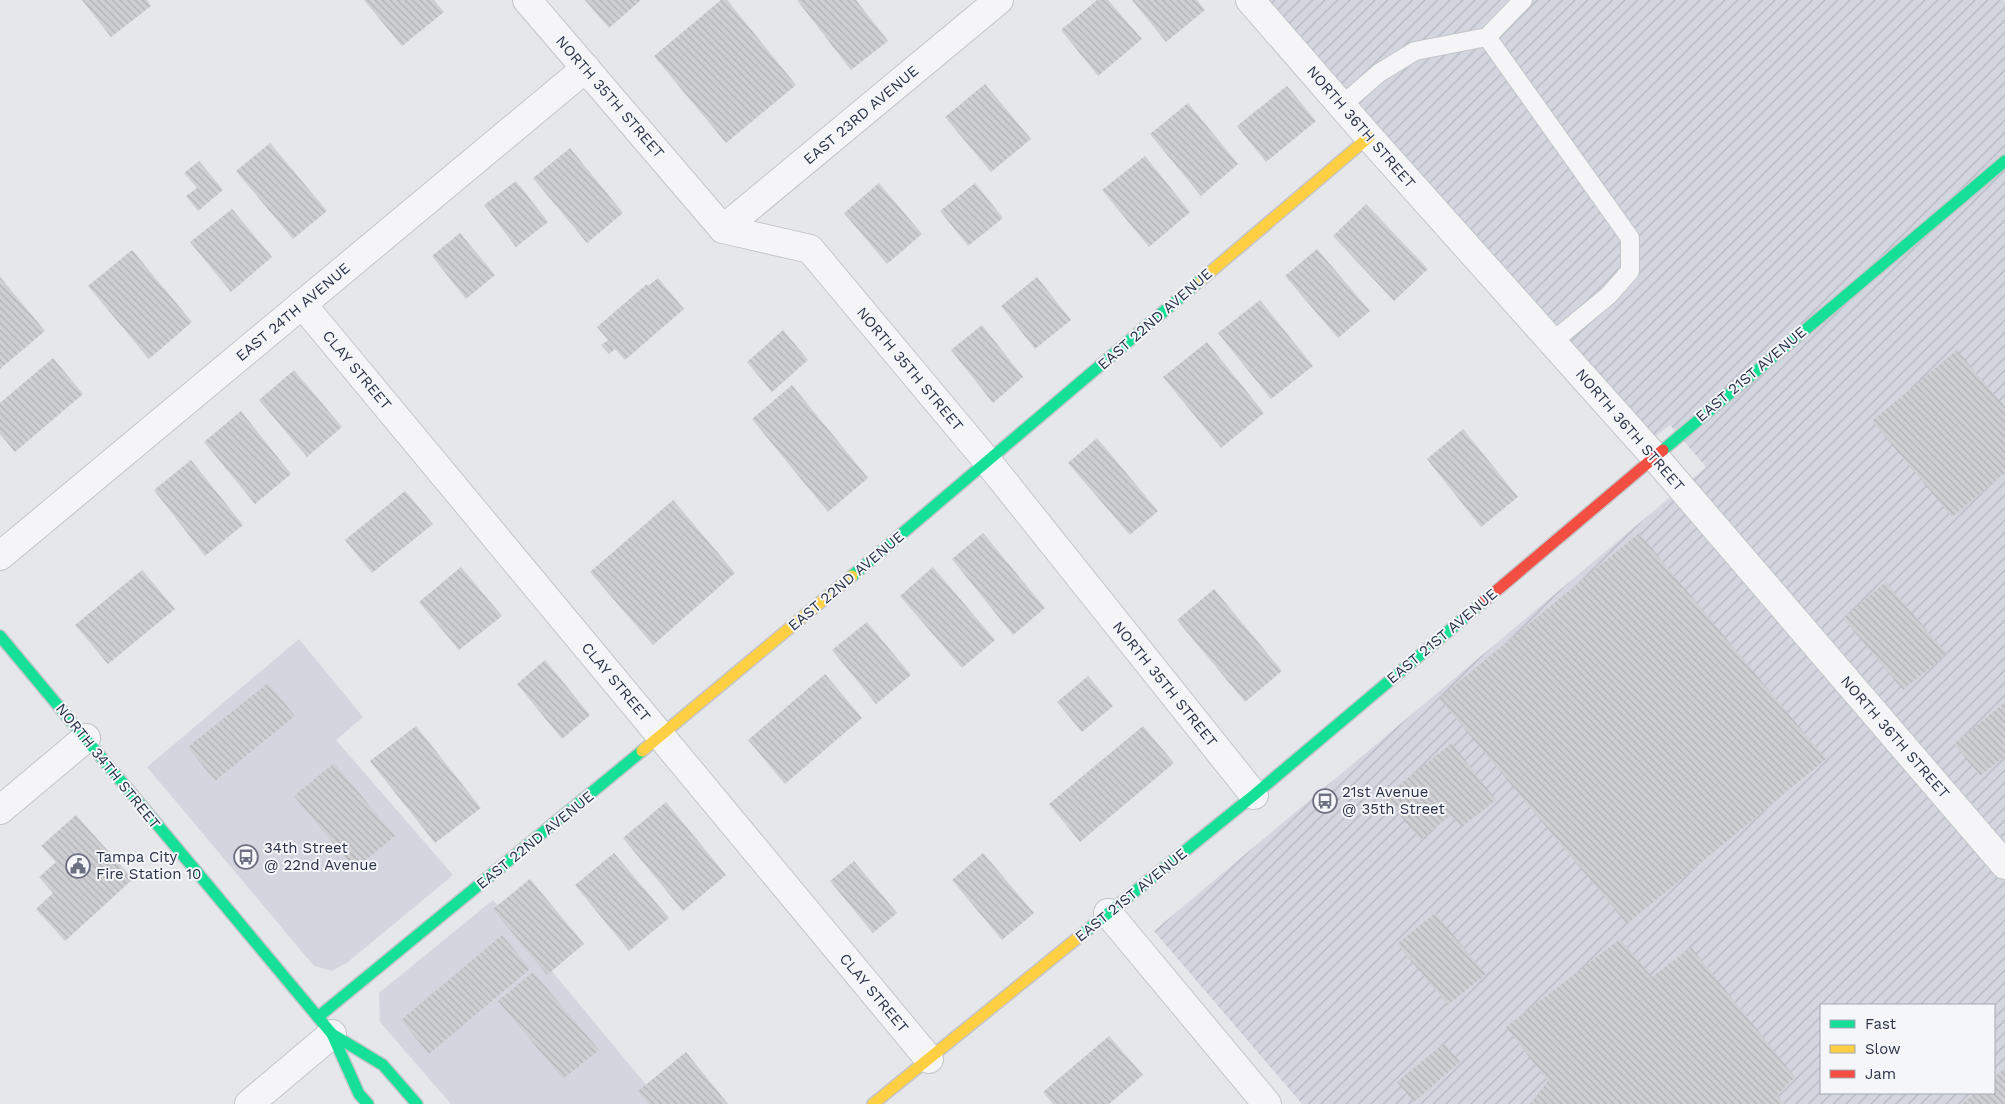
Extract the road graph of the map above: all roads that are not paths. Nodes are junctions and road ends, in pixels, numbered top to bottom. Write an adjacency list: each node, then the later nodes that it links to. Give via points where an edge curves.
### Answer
1 (527, 0): 6 (street, NORTH 35TH STREET)
2 (999, 0): 10 (street, EAST 23RD AVENUE)
3 (1250, 0): 7 (street, NORTH 36TH STREET)
4 (1523, 0): 5 (lane)
5 (1487, 36): 7 (lane, via 1415,52 1378,73); 12 (lane, via 1630,238 1630,271 1609,295)
6 (586, 68): 10 (street, NORTH 35TH STREET); 11 (street, EAST 24TH AVENUE)
7 (1341, 106): 8 (street, NORTH 36TH STREET)
8 (1368, 137): 12 (street, NORTH 36TH STREET); 14 (street, EAST 22ND AVENUE)
9 (2005, 161): 13 (street, EAST 21ST AVENUE)
10 (723, 229): 14 (street, NORTH 35TH STREET, via 810,249)
11 (302, 304): 15 (street, EAST 24TH AVENUE); 17 (street, CLAY STREET)
12 (1552, 342): 13 (street, NORTH 36TH STREET)
13 (1654, 456): 19 (street, EAST 21ST AVENUE); 21 (street, NORTH 36TH STREET)
14 (988, 462): 17 (street, EAST 22ND AVENUE); 19 (street, NORTH 35TH STREET)
15 (0, 556)
16 (0, 636): 18 (street, NORTH 34TH STREET)
17 (661, 736): 23 (street, EAST 22ND AVENUE); 24 (street, CLAY STREET)
18 (86, 738): 20 (street); 23 (street, NORTH 34TH STREET)
19 (1254, 795): 22 (street, EAST 21ST AVENUE)
20 (0, 810)
21 (2005, 865)
22 (1108, 913): 24 (street, EAST 21ST AVENUE); 29 (street)
23 (325, 1026): 25 (street, EAST 22ND AVENUE); 26 (street, NORTH 34TH STREET, via 359,1094); 27 (street, NORTH 34TH STREET, via 383,1065)
24 (929, 1060): 28 (street, EAST 21ST AVENUE)
25 (249, 1104)
26 (368, 1104)
27 (417, 1104)
28 (873, 1104)
29 (1267, 1104)

